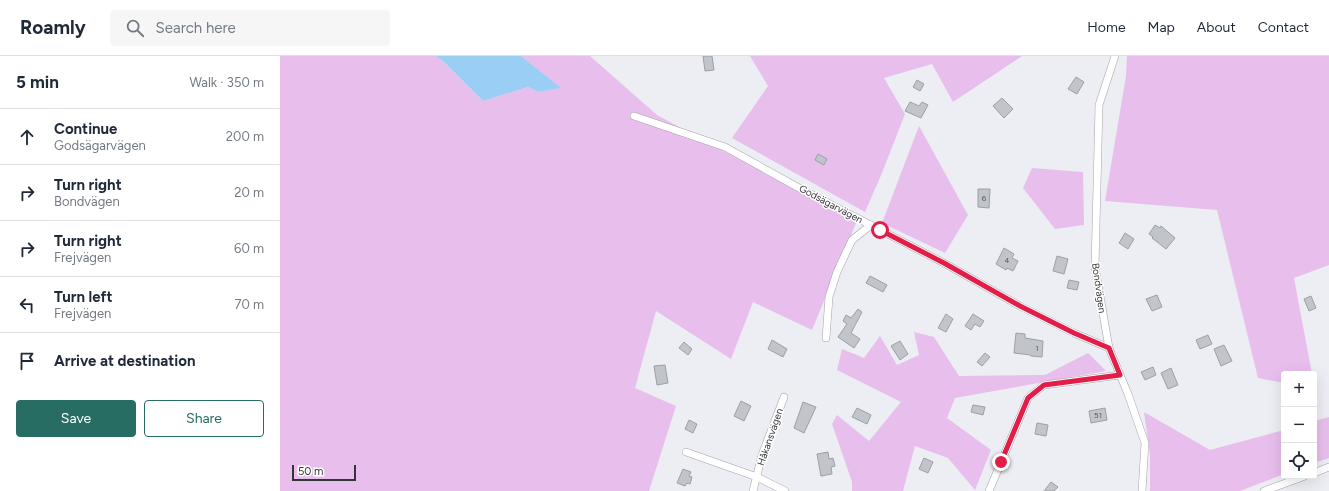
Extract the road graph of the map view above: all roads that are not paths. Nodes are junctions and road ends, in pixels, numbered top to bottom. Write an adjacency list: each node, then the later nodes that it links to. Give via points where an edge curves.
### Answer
1 (1115, 56): 5 (street, Bondvägen, via 1099,105 1097,148 1095,267)
2 (634, 116): 3 (street, Godsägarvägen, via 724,147)
3 (871, 226): 4 (street, via 852,240 837,272 829,297); 5 (street, Godsägarvägen, via 1020,306)
4 (826, 338)
5 (1109, 348): 6 (street, Bondvägen)
6 (1120, 375): 15 (street, via 1044,385 1028,398); 16 (street, Bondvägen, via 1145,443)
7 (784, 397): 11 (street, Håkansvägen, via 762,455)
8 (686, 452): 11 (street, Håkansvägen)
9 (1329, 467): 10 (street)
10 (1317, 472)
11 (757, 477): 13 (street, Håkansvägen); 14 (street, Håkansvägen)
12 (1297, 479): 17 (street)
13 (753, 491)
14 (785, 491)
15 (989, 491)
16 (1142, 491)
17 (1264, 491)

